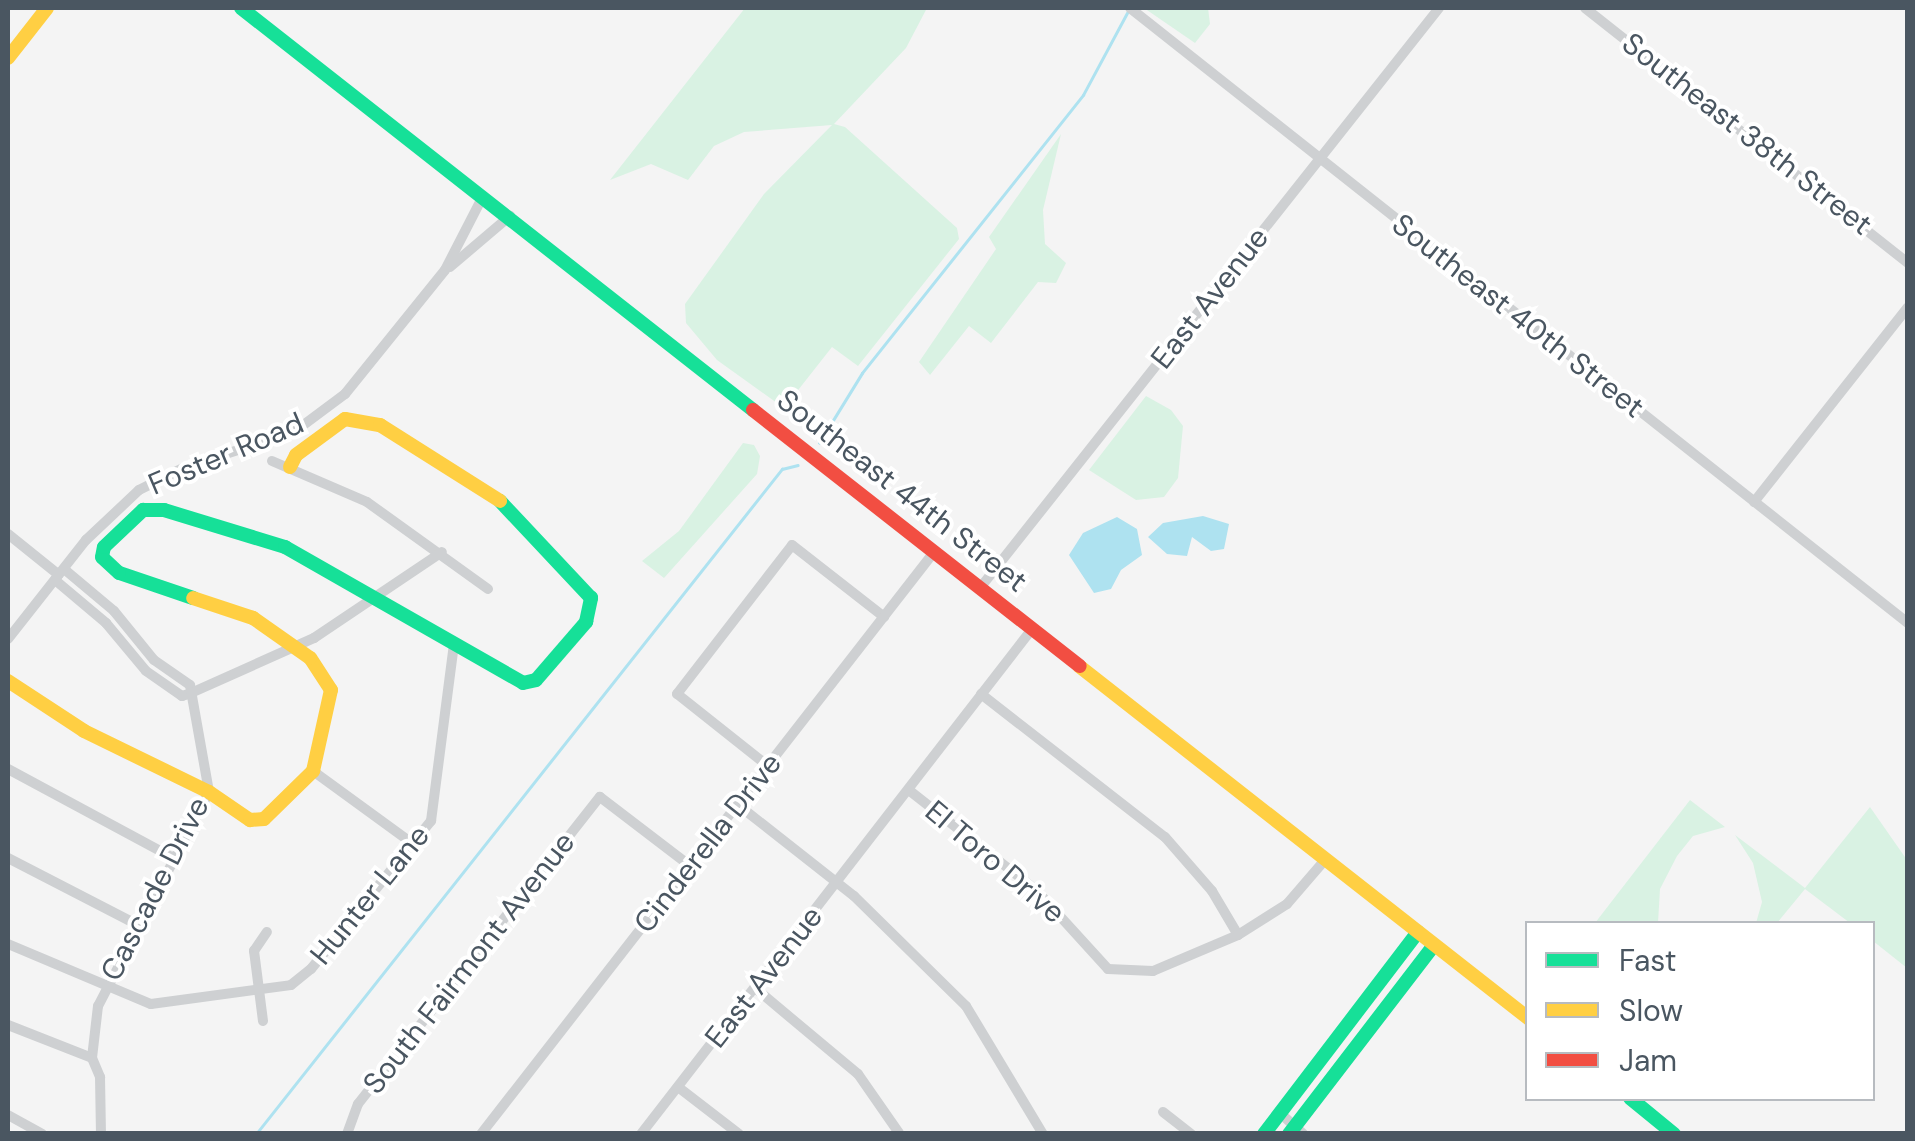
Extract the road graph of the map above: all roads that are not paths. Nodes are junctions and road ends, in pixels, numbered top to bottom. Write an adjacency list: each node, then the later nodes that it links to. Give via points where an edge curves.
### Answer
1 (47, 8): 6 (street)
2 (241, 8): 8 (street, Southeast 44th Street)
3 (1130, 8): 7 (street, Southeast 40th Street)
4 (1439, 8): 7 (street, East Avenue)
5 (1585, 8): 10 (street, Southeast 38th Street)
6 (8, 58)
7 (1320, 159): 15 (street, Southeast 40th Street); 20 (street, East Avenue)
8 (482, 196): 9 (street, Southeast 44th Street); 11 (street, Foster Road)
9 (510, 216): 11 (street, Foster Road); 18 (street, Southeast 44th Street)
10 (1908, 263)
11 (445, 270): 19 (street, Foster Road, via 345,394 294,432 185,467 139,490)
12 (1908, 307): 15 (street)
13 (272, 462): 14 (street)
14 (290, 467): 17 (street, via 367,502); 28 (street, via 345,419 366,419 497,498 592,605 586,622 528,684)
15 (1754, 502): 24 (street, Southeast 40th Street)
16 (8, 534): 19 (street)
17 (442, 552): 21 (street); 22 (street)
18 (934, 552): 20 (street, Southeast 44th Street); 23 (street, Cinderella Drive)
19 (59, 574): 26 (street, Foster Road); 30 (street, via 114,612 154,660 190,684)
20 (980, 588): 25 (street, Southeast 44th Street)
21 (488, 589)
22 (378, 597): 27 (street); 27 (street, via 285,547 164,510 143,510 124,522 102,557 128,578 229,606); 28 (street)
23 (884, 617): 32 (street, Cinderella Drive); 32 (street, via 792,545 677,694)
24 (1908, 623)
25 (1032, 629): 31 (street, East Avenue); 41 (street, Southeast 44th Street)
26 (8, 639)
27 (295, 644): 30 (street); 34 (street, via 331,690)
28 (454, 644): 38 (street, Hunter Lane, via 434,811)
29 (8, 681): 36 (street, via 84,731)
30 (192, 694): 36 (street, Cascade Drive)
31 (981, 694): 35 (street, East Avenue); 47 (street, via 1166,837 1212,891)
32 (768, 766): 37 (street, Cinderella Drive)
33 (8, 769): 40 (street)
34 (314, 771): 36 (street, via 264,819 250,820); 38 (street)
35 (910, 791): 43 (street, East Avenue); 47 (street, El Toro Drive, via 1037,891 1108,969 1153,971)
36 (209, 792): 40 (street, Cascade Drive)
37 (737, 804): 42 (street, Cinderella Drive); 43 (street)
38 (413, 844): 52 (street, Hunter Lane, via 312,969 281,990)
39 (8, 858): 44 (street)
40 (173, 858): 44 (street, Cascade Drive)
41 (1325, 860): 46 (street, Southeast 44th Street); 47 (street, El Toro Drive, via 1287,904)
42 (689, 865): 66 (street, South Fairmont Avenue, via 600,796 358,1104); 67 (street, Cinderella Drive)
43 (837, 883): 51 (street, East Avenue); 70 (street, via 966,1006)
44 (136, 924): 50 (street, Cascade Drive)
45 (267, 932): 52 (street, via 254,951)
46 (1418, 932): 49 (street, Southeast 44th Street); 60 (street)
47 (1238, 935)
48 (8, 944): 50 (street, Hunter Lane)
49 (1434, 944): 53 (street, Southeast 44th Street); 62 (street)
50 (104, 987): 52 (street, Hunter Lane, via 151,1004); 56 (street, Cascade Drive)
51 (755, 988): 57 (street, East Avenue); 63 (street, via 858,1074)
52 (258, 994): 54 (street)
53 (1525, 1016)
54 (263, 1021)
55 (8, 1026): 56 (street)
56 (92, 1058): 65 (street, Cascade Drive, via 100,1078)
57 (678, 1087): 68 (street, East Avenue); 69 (street)
58 (1634, 1101): 73 (street)
59 (1163, 1112): 71 (street)
60 (1280, 1113): 62 (street); 72 (street)
61 (8, 1115): 64 (street)
62 (1295, 1131)
63 (898, 1133)
64 (42, 1134)
65 (101, 1134)
66 (347, 1134)
67 (481, 1134)
68 (641, 1134)
69 (739, 1134)
70 (1043, 1134)
71 (1190, 1134)
72 (1264, 1134)
73 (1674, 1134)

